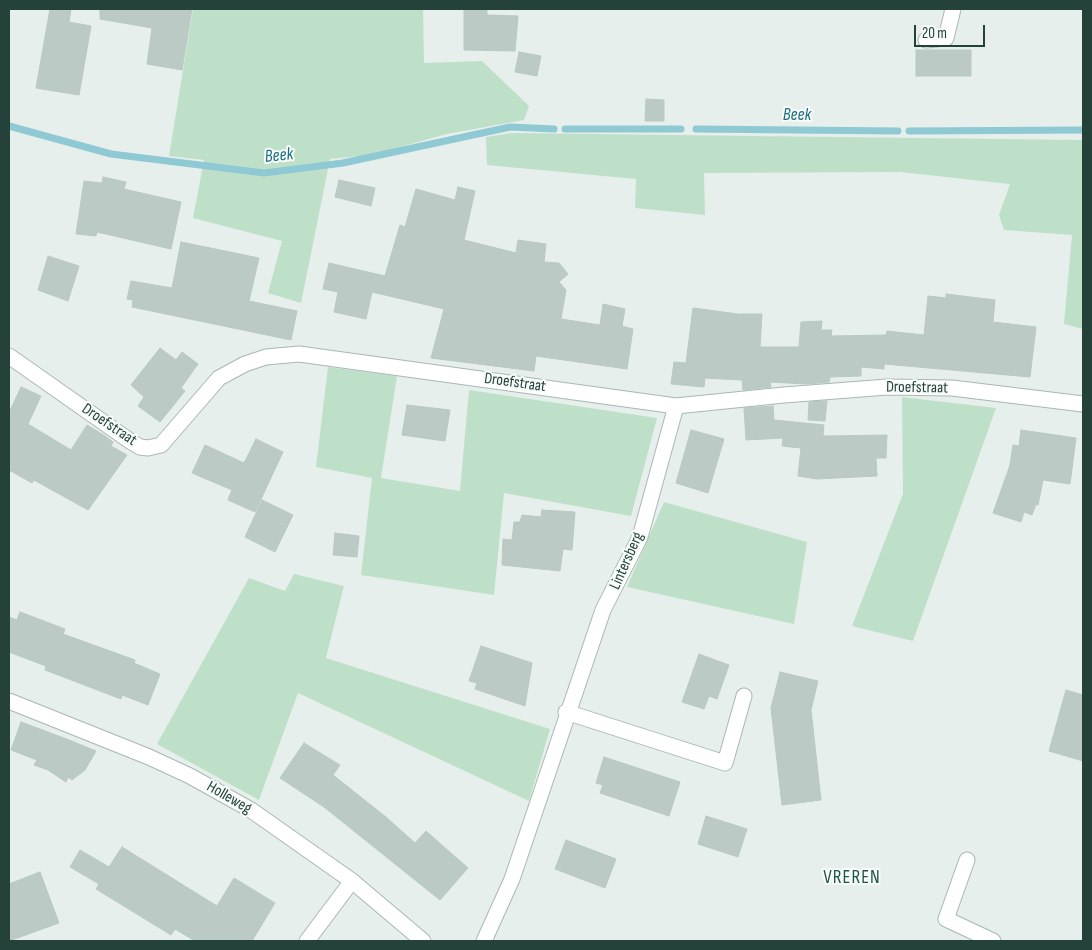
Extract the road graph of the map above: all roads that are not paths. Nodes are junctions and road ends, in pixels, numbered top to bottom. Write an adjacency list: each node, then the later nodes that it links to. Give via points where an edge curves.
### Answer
1 (953, 9): 2 (street, via 946,38)
2 (926, 40)
3 (9, 356): 5 (street, Droefstraat, via 130,441 148,448 161,445 219,378 244,364 266,357 324,356)
4 (1083, 404): 5 (street, Droefstraat, via 952,388 887,387)
5 (676, 406): 8 (street, Lintersberg, via 640,537 603,610)
6 (744, 696): 8 (street, via 725,764)
7 (9, 702): 10 (street, Holleweg, via 190,776 251,810)
8 (566, 712): 13 (street, Lintersberg, via 512,879)
9 (967, 860): 14 (street, via 946,918)
10 (352, 882): 11 (street); 12 (street, Holleweg)
11 (307, 941)
12 (423, 941)
13 (484, 941)
14 (993, 941)

